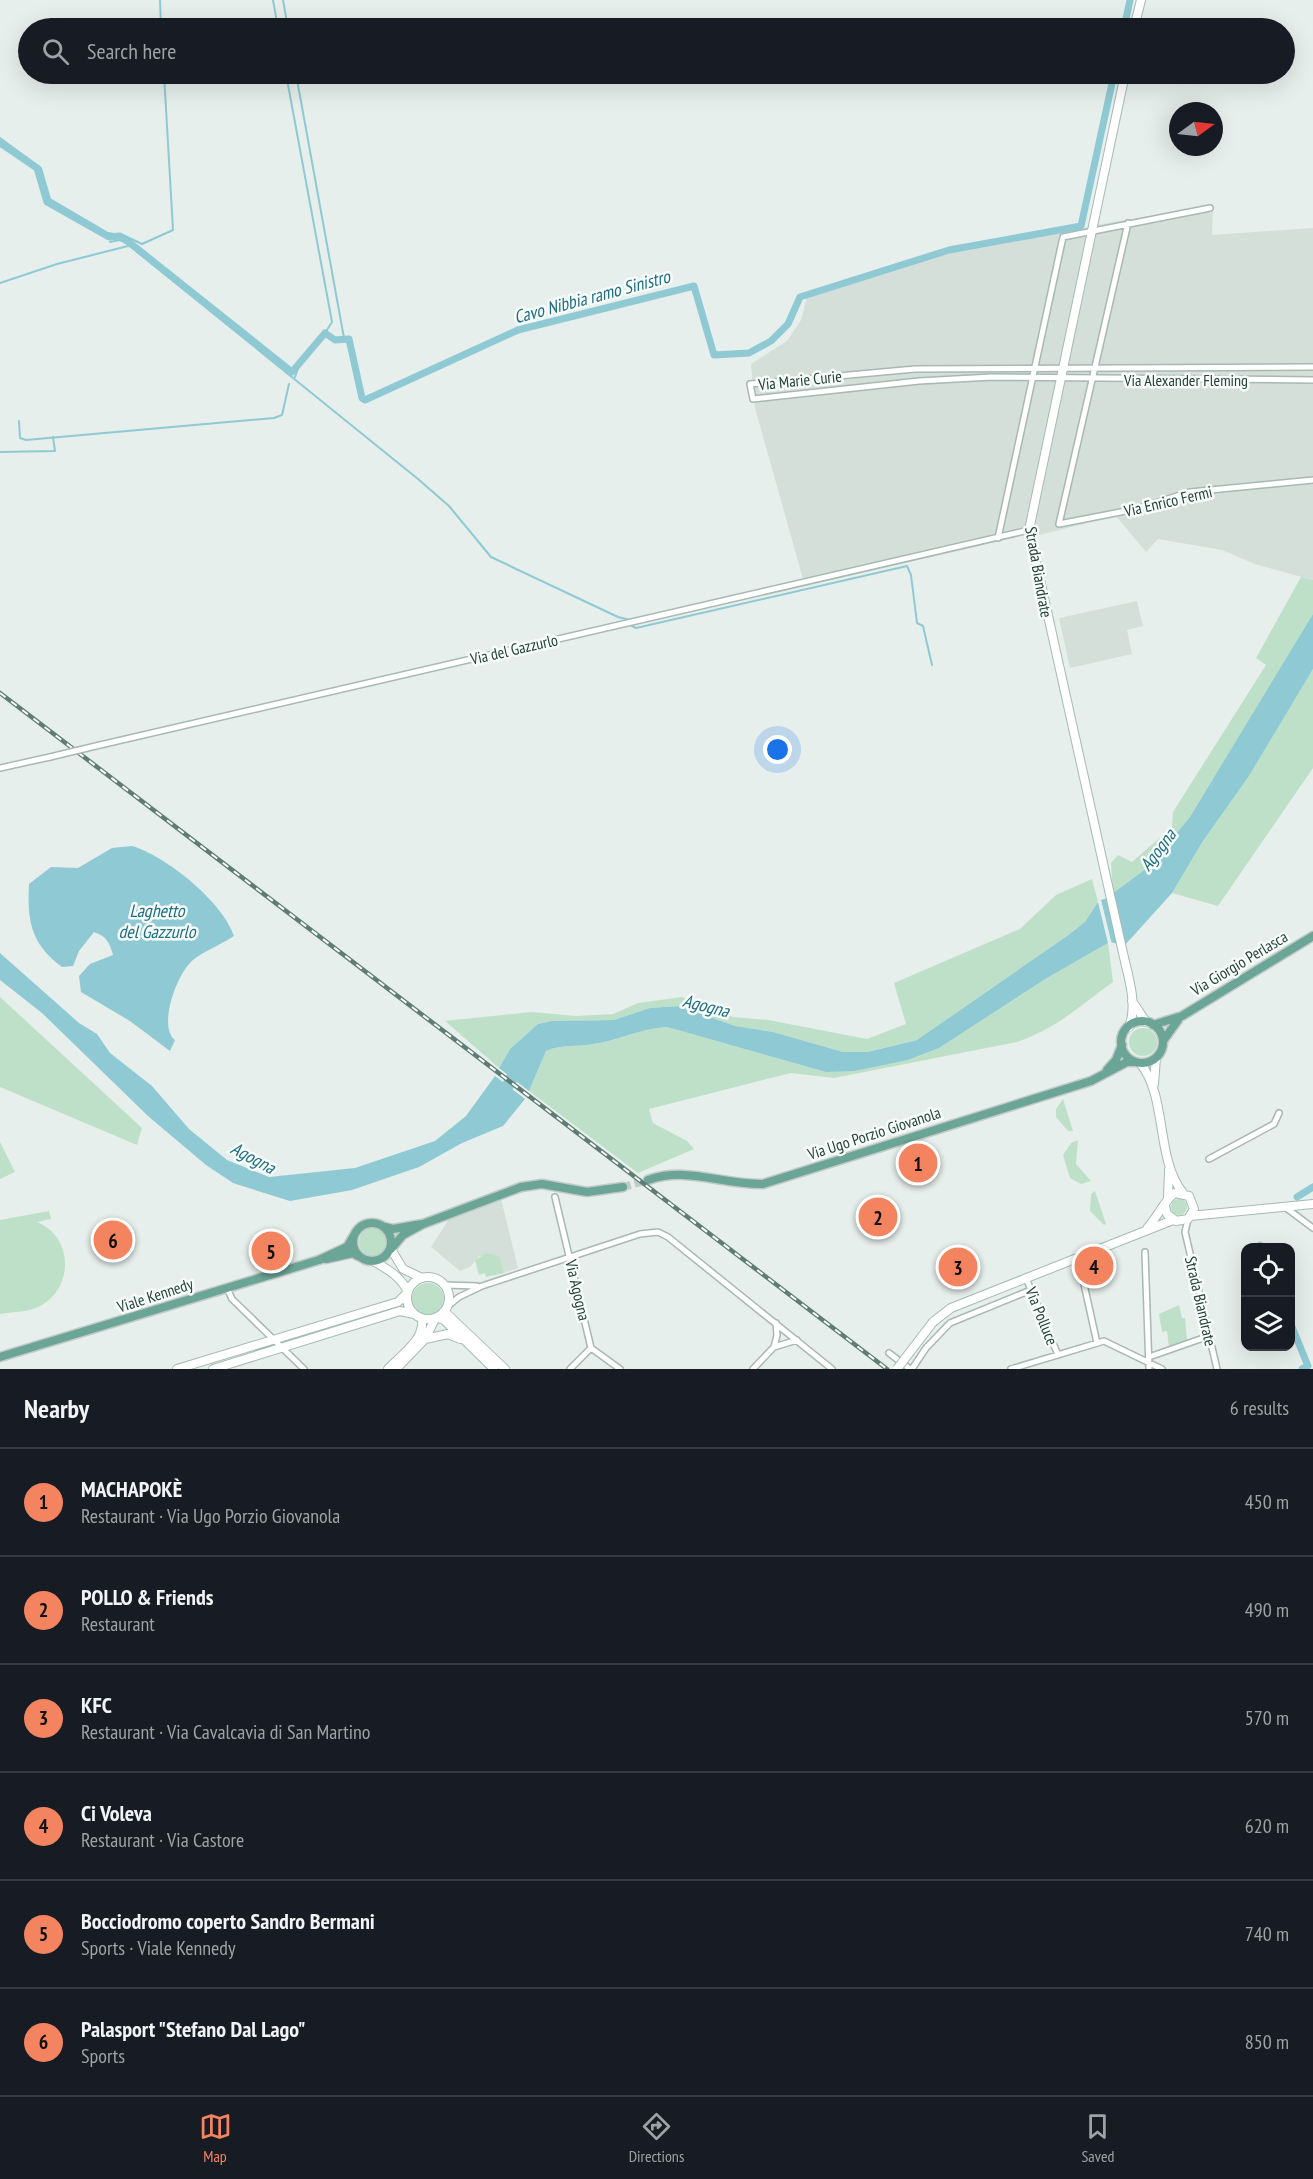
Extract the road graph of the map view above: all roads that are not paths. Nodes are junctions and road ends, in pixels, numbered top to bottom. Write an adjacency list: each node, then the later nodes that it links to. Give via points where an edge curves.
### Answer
1 (1141, 0): 2 (main road)
2 (1136, 18)
3 (1123, 84): 6 (main road, Strada Biandrate)
4 (1210, 208): 5 (street)
5 (1128, 224): 6 (street); 10 (street)
6 (1091, 233): 8 (street, via 1063,237); 9 (main road, Strada Biandrate)
7 (1313, 367): 10 (street, Via Alexander Fleming)
8 (1034, 368): 9 (street, Via Marie Curie); 11 (street); 11 (street, Via Marie Curie, via 915,369 750,384 753,399 919,381)
9 (1061, 368): 10 (street, Via Alexander Fleming); 12 (main road, Strada Biandrate)
10 (1096, 368): 13 (street)
11 (1032, 378): 12 (street, Via Marie Curie); 17 (street)
12 (1059, 379): 13 (street, Via Alexander Fleming); 16 (main road, Strada Biandrate)
13 (1093, 380): 14 (street, Via Alexander Fleming); 15 (street, Via Enrico Fermi, via 1059,524 1136,509 1190,492)
14 (1313, 380)
15 (1313, 480)
16 (1029, 530): 17 (street, Via del Gazzurlo); 20 (main road, Strada Biandrate)
17 (998, 538): 18 (street, Via del Gazzurlo, bridge)
18 (0, 768)
19 (1313, 936): 21 (main road, Via Giorgio Perlasca)
20 (1132, 1000): 22 (main road, Strada Biandrate); 23 (main road, Strada Biandrate)
21 (1182, 1016): 22 (main road, Via Giorgio Perlasca); 24 (main road, Via Giorgio Perlasca)
22 (1150, 1023): 23 (main road); 24 (main road)
23 (1129, 1027): 25 (main road)
24 (1163, 1041): 26 (main road)
25 (1122, 1045): 27 (main road, via 1126,1056); 28 (main road, Via Ugo Porzio Giovanola, via 1116,1060)
26 (1156, 1058): 27 (main road); 29 (main road)
27 (1138, 1062): 28 (main road, Via Ugo Porzio Giovanola, via 1127,1062); 29 (main road)
28 (1104, 1072): 33 (main road, Via Ugo Porzio Giovanola, via 1091,1081 763,1184 681,1173)
29 (1153, 1091): 32 (main road)
30 (1279, 1113): 31 (street, via 1274,1124)
31 (1209, 1159)
32 (1170, 1162): 35 (main road); 37 (main road)
33 (648, 1180)
34 (624, 1187): 44 (main road, via 587,1192 542,1184 522,1187)
35 (1183, 1193): 37 (main road, via 1175,1193); 38 (main road)
36 (555, 1197): 53 (street, Via Agogna)
37 (1166, 1202): 43 (main road, via 1167,1214); 47 (main road)
38 (1193, 1202): 41 (main road); 42 (main road)
39 (1313, 1204): 40 (main road)
40 (1285, 1207): 41 (main road); 46 (street)
41 (1215, 1213): 42 (main road)
42 (1189, 1217): 43 (main road); 48 (street, Strada Biandrate)
43 (1175, 1220): 47 (main road); 48 (street, Strada Biandrate)
44 (423, 1224): 45 (main road); 50 (main road, via 403,1235)
45 (384, 1227): 49 (main road, via 366,1224); 50 (main road, via 391,1237)
46 (1313, 1228)
47 (1147, 1229): 54 (main road)
48 (1185, 1232): 69 (street, Strada Biandrate)
49 (353, 1237): 52 (main road); 55 (main road, via 347,1247)
50 (391, 1249): 56 (main road, via 386,1257); 57 (main road, via 403,1269)
51 (1145, 1252): 81 (street)
52 (358, 1256): 55 (main road, via 353,1253); 56 (main road)
53 (570, 1257): 60 (street); 68 (street, via 657,1232); 77 (street, Via Agogna)
54 (1078, 1257): 58 (main road); 73 (street)
55 (319, 1260): 61 (main road, Viale Kennedy)
56 (375, 1262): 63 (main road, via 393,1272)
57 (422, 1278): 59 (main road, via 436,1278); 63 (main road)
58 (1026, 1278): 62 (street, Via Polluce); 94 (main road, bridge, via 951,1308 933,1322)
59 (445, 1286): 60 (street); 64 (main road, via 449,1293)
60 (482, 1286): 64 (street, via 459,1297)
61 (227, 1288): 70 (street, via 232,1299); 80 (main road, Viale Kennedy)
62 (1031, 1290): 79 (street, Via Polluce); 95 (street, via 950,1323)
63 (408, 1292): 65 (main road, via 408,1306); 70 (main road, via 398,1302)
64 (447, 1309): 66 (main road); 89 (main road)
65 (414, 1314): 67 (main road); 75 (main road, via 400,1311)
66 (436, 1318): 67 (main road); 71 (main road); 74 (main road, via 444,1320)
67 (422, 1319): 86 (main road, via 415,1342)
68 (776, 1323): 72 (street); 76 (street)
69 (1209, 1336): 81 (street); 98 (street, Strada Biandrate)
70 (273, 1339): 75 (street); 83 (main road)
71 (425, 1340): 74 (main road, via 448,1334); 87 (main road)
72 (797, 1340): 76 (street); 82 (street)
73 (1097, 1343): 79 (street); 81 (street, via 1104,1341)
74 (468, 1344): 88 (main road)
75 (281, 1347): 84 (main road); 85 (street)
76 (774, 1347): 92 (street)
77 (591, 1348): 90 (street); 91 (street)
78 (889, 1353): 95 (street)
79 (1058, 1355): 96 (street)
80 (0, 1357)
81 (1149, 1363): 97 (street)
82 (830, 1367): 93 (street)
83 (177, 1369)
84 (213, 1369)
85 (304, 1369)
86 (388, 1369)
87 (396, 1369)
88 (494, 1369)
89 (505, 1369)
90 (570, 1369)
91 (620, 1369)
92 (753, 1369)
93 (838, 1369)
94 (897, 1369)
95 (911, 1369)
96 (1011, 1369)
97 (1162, 1369)
98 (1216, 1369)

